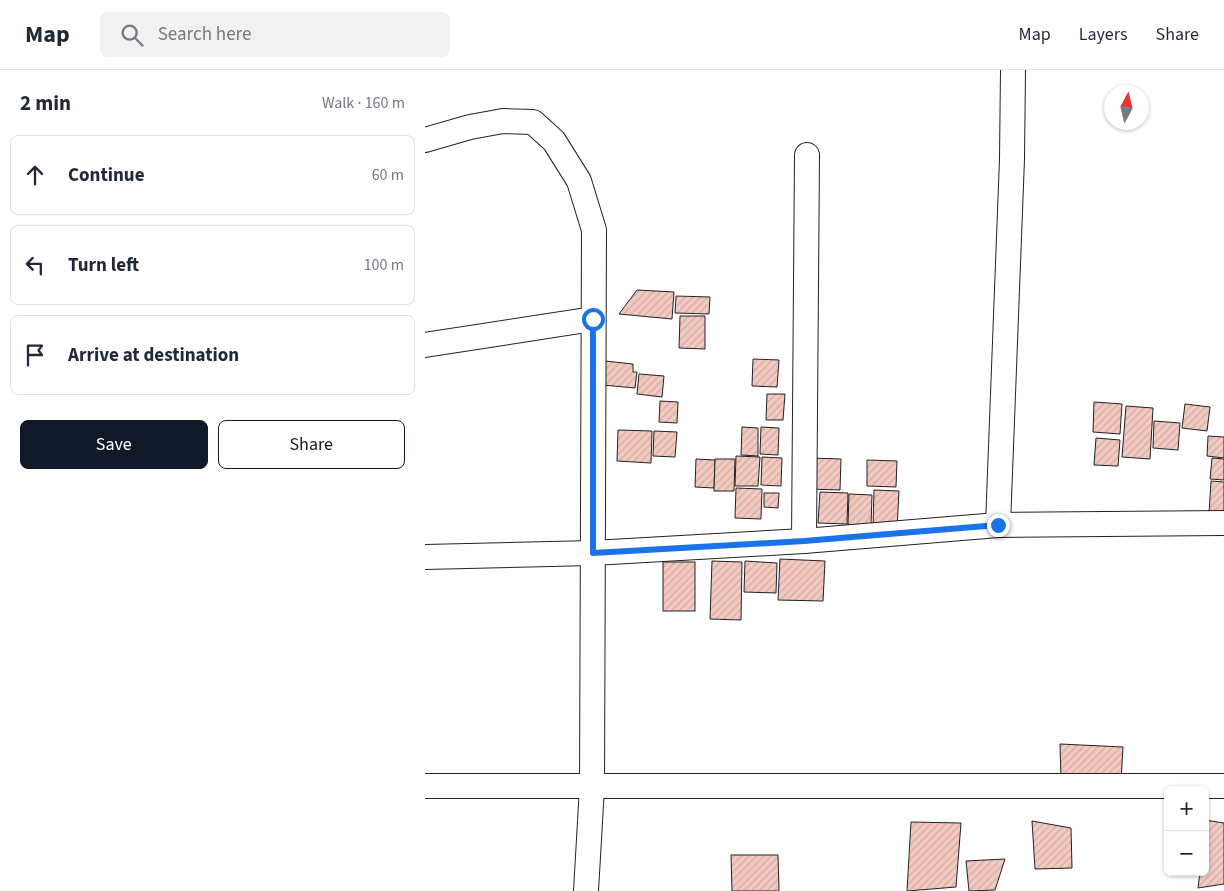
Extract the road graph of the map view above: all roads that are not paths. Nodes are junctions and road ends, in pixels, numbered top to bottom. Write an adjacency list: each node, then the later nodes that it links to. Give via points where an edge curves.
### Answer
1 (1013, 70): 7 (street)
2 (425, 140): 4 (street, via 470,127 533,122 554,141 579,181 594,230)
3 (807, 154): 8 (street)
4 (593, 319): 5 (street); 9 (street)
5 (425, 345)
6 (1224, 523): 7 (street)
7 (998, 525): 8 (street)
8 (804, 541): 9 (street)
9 (593, 553): 10 (street); 13 (street)
10 (425, 557)
11 (425, 786): 13 (street)
12 (1224, 786): 13 (street)
13 (592, 787): 14 (street)
14 (586, 891)

